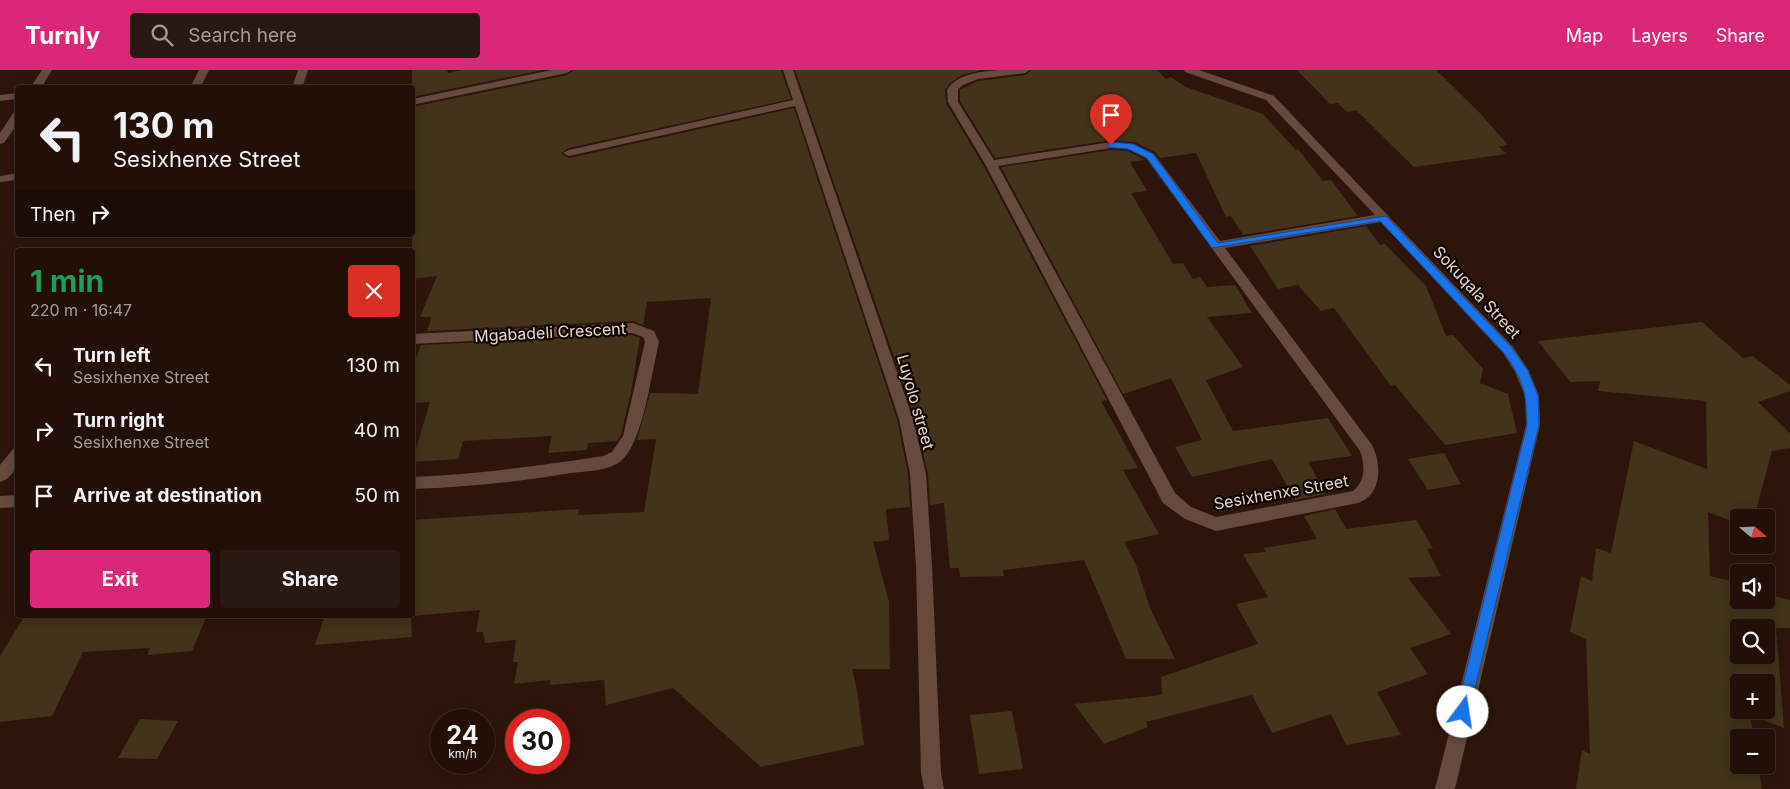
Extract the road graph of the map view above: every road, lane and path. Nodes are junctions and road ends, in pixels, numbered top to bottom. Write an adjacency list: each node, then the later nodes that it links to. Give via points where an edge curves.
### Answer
1 (47, 70): 8 (street)
2 (204, 70): 9 (street)
3 (303, 70): 10 (street)
4 (567, 70): 13 (street)
5 (788, 70): 14 (street, Luyolo street)
6 (1025, 70): 18 (street, Sesixhenxe Street, via 971,78 953,87 953,102)
7 (1188, 70): 21 (street, Sokuqala Street, via 1270,98)
8 (37, 85)
9 (196, 85)
10 (298, 85)
11 (15, 96): 12 (street)
12 (0, 98)
13 (415, 101)
14 (799, 102): 17 (street); 29 (street, Luyolo street, via 906,419 918,474 930,773)
15 (15, 119): 16 (street)
16 (0, 142)
17 (569, 153)
18 (991, 164): 22 (street, Sesixhenxe Street, via 1111,145 1141,150 1150,156); 22 (street, Sesixhenxe Street, via 1169,498 1182,511 1216,524 1358,497 1366,490 1371,477 1372,462 1367,449)
19 (15, 176): 20 (street)
20 (0, 179)
21 (1382, 218): 22 (street); 30 (street, Sokuqala Street, via 1508,350 1522,371 1532,396 1533,425)
22 (1216, 246)
23 (415, 338): 26 (street, Mgabadeli Crescent, via 633,328 649,334 652,342 630,437 617,456 606,462 529,474)
24 (15, 457): 25 (street)
25 (0, 476)
26 (415, 483)
27 (15, 501): 28 (street)
28 (0, 502)
29 (934, 789)
30 (1444, 789)

